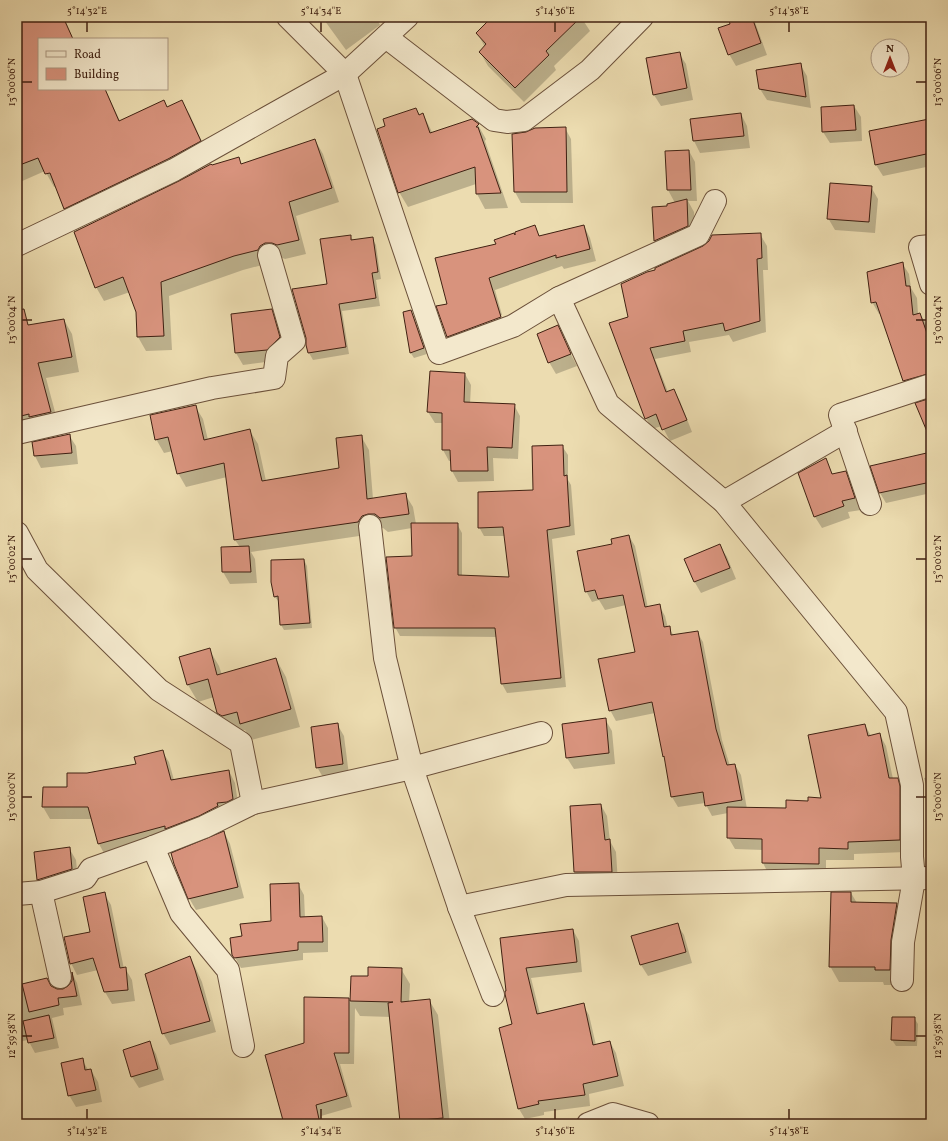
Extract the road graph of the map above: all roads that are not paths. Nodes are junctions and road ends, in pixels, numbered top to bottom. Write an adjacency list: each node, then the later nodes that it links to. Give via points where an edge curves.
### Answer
1 (288, 17): 5 (street)
2 (406, 17): 4 (street)
3 (642, 17): 4 (street, via 590,70 524,120 507,122 494,120)
4 (386, 36): 5 (street)
5 (345, 74): 7 (street, via 174,170); 11 (street, via 439,352 513,326)
6 (715, 201): 11 (street, via 698,235)
7 (17, 245)
8 (931, 246): 10 (street, via 920,247)
9 (269, 256): 14 (street, via 294,340 277,356 274,378 212,388)
10 (931, 284)
11 (559, 298): 15 (street, via 608,404)
12 (931, 385): 13 (street, via 840,415)
13 (846, 431): 15 (street); 16 (street)
14 (17, 433)
15 (724, 502): 23 (street, via 896,712 912,785 912,858)
16 (870, 504)
17 (370, 526): 20 (street, via 385,658)
18 (17, 533): 21 (street, via 37,570 159,690 240,743)
19 (541, 733): 20 (street)
20 (412, 768): 21 (street); 26 (street)
21 (253, 803): 22 (street, via 204,827)
22 (153, 847): 24 (street, via 92,869 85,878); 30 (street, via 181,913 228,970)
23 (922, 878): 26 (street, via 566,885); 28 (street, via 903,942)
24 (41, 892): 25 (street); 27 (street)
25 (17, 894)
26 (459, 907): 29 (street)
27 (60, 977)
28 (902, 980)
29 (493, 995)
30 (243, 1046)
31 (588, 1124): 32 (street, via 613,1114)
32 (648, 1124)

